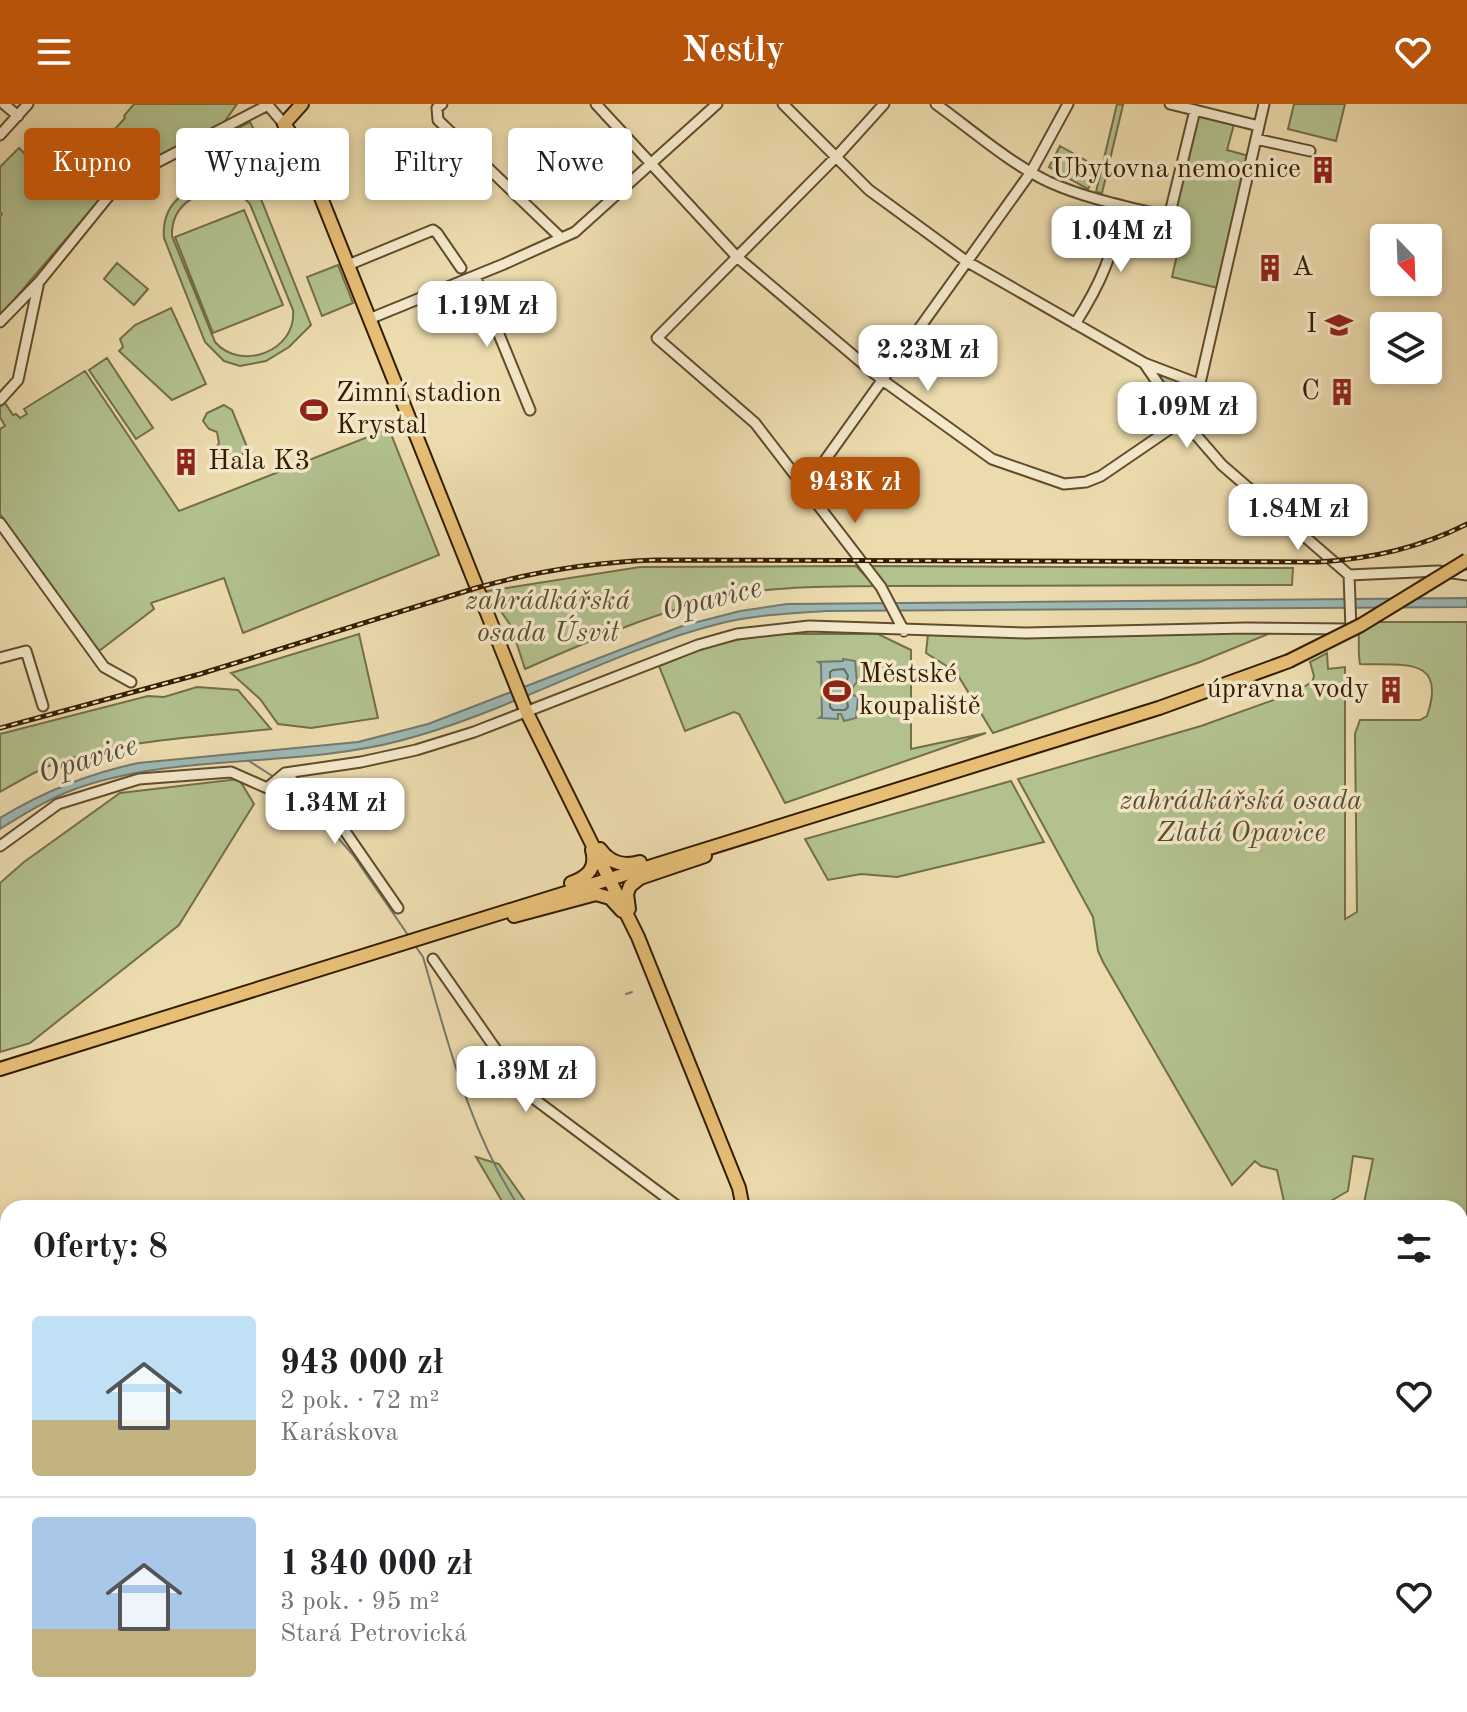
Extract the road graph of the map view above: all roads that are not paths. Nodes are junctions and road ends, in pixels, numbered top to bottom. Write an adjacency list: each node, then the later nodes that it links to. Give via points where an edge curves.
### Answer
1 (4, 104): 15 (street)
2 (28, 104): 15 (street)
3 (302, 104): 16 (main road)
4 (442, 104): 25 (street, via 438,120)
5 (596, 104): 22 (street)
6 (717, 104): 22 (street)
7 (783, 104): 21 (street)
8 (884, 104): 21 (street)
9 (936, 104): 23 (street)
10 (1068, 104): 23 (street)
11 (1170, 104): 14 (street)
12 (1264, 104): 17 (street)
13 (267, 105): 16 (street); 31 (street, via 121,181)
14 (1195, 110): 17 (street); 24 (street, via 1169,217)
15 (18, 116): 18 (street)
16 (284, 124): 28 (main road, via 302,150)
17 (1259, 126): 19 (street)
18 (0, 135)
19 (1256, 139): 20 (street); 37 (street)
20 (1310, 151)
21 (837, 156): 26 (street); 27 (street, via 869,190)
22 (652, 164): 25 (street, via 575,232); 26 (street)
23 (1031, 172): 24 (street, via 1081,195); 27 (street)
24 (1123, 206): 34 (street, via 1099,285)
25 (561, 238): 30 (street)
26 (737, 257): 36 (street); 41 (street, via 657,338 755,423)
27 (966, 261): 34 (street); 36 (street)
28 (348, 265): 29 (street, via 433,230); 32 (main road)
29 (461, 268)
30 (475, 276): 32 (street); 39 (street)
31 (39, 282): 33 (street); 38 (street, via 18,380)
32 (369, 319): 50 (main road)
33 (0, 322)
34 (1075, 324): 35 (street)
35 (1144, 363): 37 (street); 40 (street)
36 (881, 379): 40 (street, via 992,459 1064,484 1101,476); 41 (street, via 823,463)
37 (1199, 384): 40 (street, via 1195,405)
38 (0, 400)
39 (530, 410)
40 (1183, 420): 44 (street, via 1222,465)
41 (802, 482): 46 (street, via 881,587)
42 (1, 526): 48 (street, via 104,667)
43 (1467, 560): 53 (main road, bridge, via 1361,625 1228,685)
44 (1349, 575): 45 (street); 46 (street, via 1351,629 1026,633)
45 (1467, 575)
46 (902, 627): 50 (street, via 809,626 737,634)
47 (0, 658): 49 (street, via 26,651)
48 (131, 682)
49 (43, 706)
50 (526, 711): 51 (street, via 416,750); 52 (main road)
51 (283, 774): 54 (street, via 267,788 231,772 139,779 58,804); 56 (street, via 340,824)
52 (581, 821): 53 (main road, via 604,855 622,864); 55 (main road); 57 (main road, via 594,857 587,876)
53 (744, 837): 55 (main road); 58 (main road, via 633,883 627,901)
54 (0, 846)
55 (611, 879): 57 (main road); 58 (main road)
56 (398, 908)
57 (462, 924): 58 (main road, via 596,894 616,903); 60 (main road)
58 (638, 937): 62 (main road)
59 (433, 959): 61 (street, via 533,1098)
60 (0, 1069)
61 (669, 1200)
62 (741, 1200)

